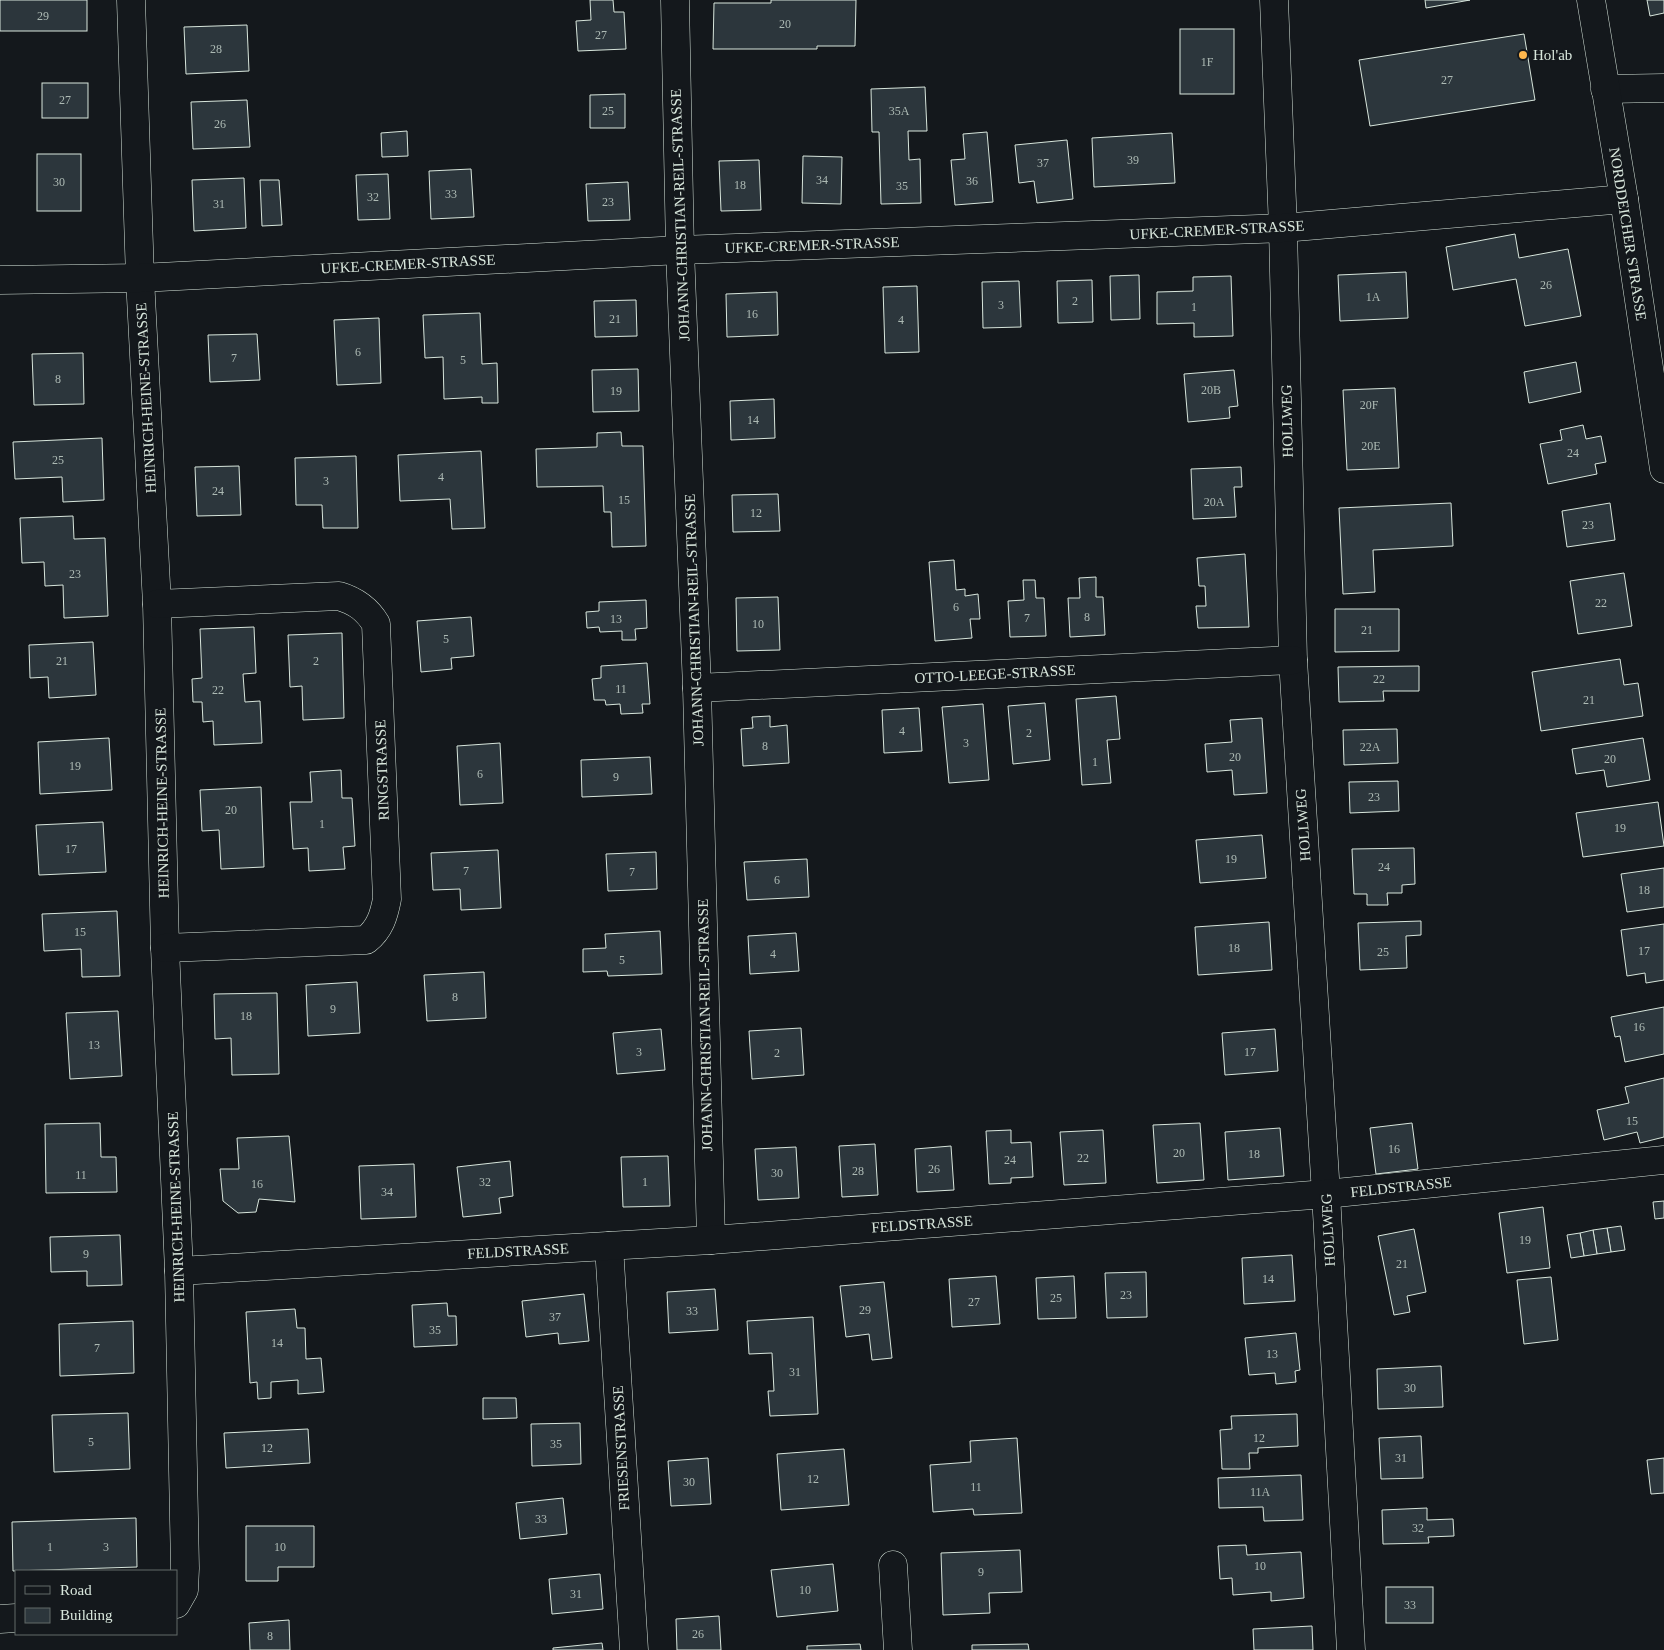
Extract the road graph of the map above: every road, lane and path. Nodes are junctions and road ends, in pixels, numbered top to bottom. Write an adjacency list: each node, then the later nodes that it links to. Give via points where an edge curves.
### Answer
1 (131, 0): 10 (street, HEINRICH-HEINE-STRASSE)
2 (675, 0): 9 (street, JOHANN-CHRISTIAN-REIL-STRASSE)
3 (1274, 0): 8 (street, HOLLWEG)
4 (1591, 0): 6 (street, NORDDEICHER STRASSE)
5 (1664, 88): 6 (street)
6 (1605, 89): 7 (street, NORDDEICHER STRASSE)
7 (1624, 199): 8 (street, UFKE-CREMER-STRASSE); 12 (street, NORDDEICHER STRASSE)
8 (1283, 228): 9 (street, UFKE-CREMER-STRASSE); 14 (street, HOLLWEG)
9 (680, 250): 10 (street, UFKE-CREMER-STRASSE); 15 (street, JOHANN-CHRISTIAN-REIL-STRASSE)
10 (140, 278): 11 (street, UFKE-CREMER-STRASSE); 13 (street, HEINRICH-HEINE-STRASSE)
11 (0, 280)
12 (1664, 469)
13 (157, 604): 16 (street, HEINRICH-HEINE-STRASSE); 16 (street, RINGSTRASSE, via 339,596 353,600 371,614 376,624 387,899 379,926 366,940)
14 (1293, 660): 15 (street, OTTO-LEEGE-STRASSE); 18 (street, HOLLWEG)
15 (696, 688): 19 (street, JOHANN-CHRISTIAN-REIL-STRASSE)
16 (165, 948): 21 (street, HEINRICH-HEINE-STRASSE)
17 (1664, 1160): 18 (street, FELDSTRASSE)
18 (1326, 1194): 19 (street, FELDSTRASSE); 28 (street, HOLLWEG)
19 (711, 1240): 20 (street, FELDSTRASSE)
20 (609, 1246): 21 (street, FELDSTRASSE); 26 (street, FRIESENSTRASSE)
21 (179, 1271): 23 (street, HEINRICH-HEINE-STRASSE, via 185,1568 184,1590)
22 (893, 1564): 27 (street)
23 (178, 1600)
24 (15, 1618): 25 (street)
25 (0, 1619)
26 (634, 1650)
27 (898, 1650)
28 (1351, 1650)

